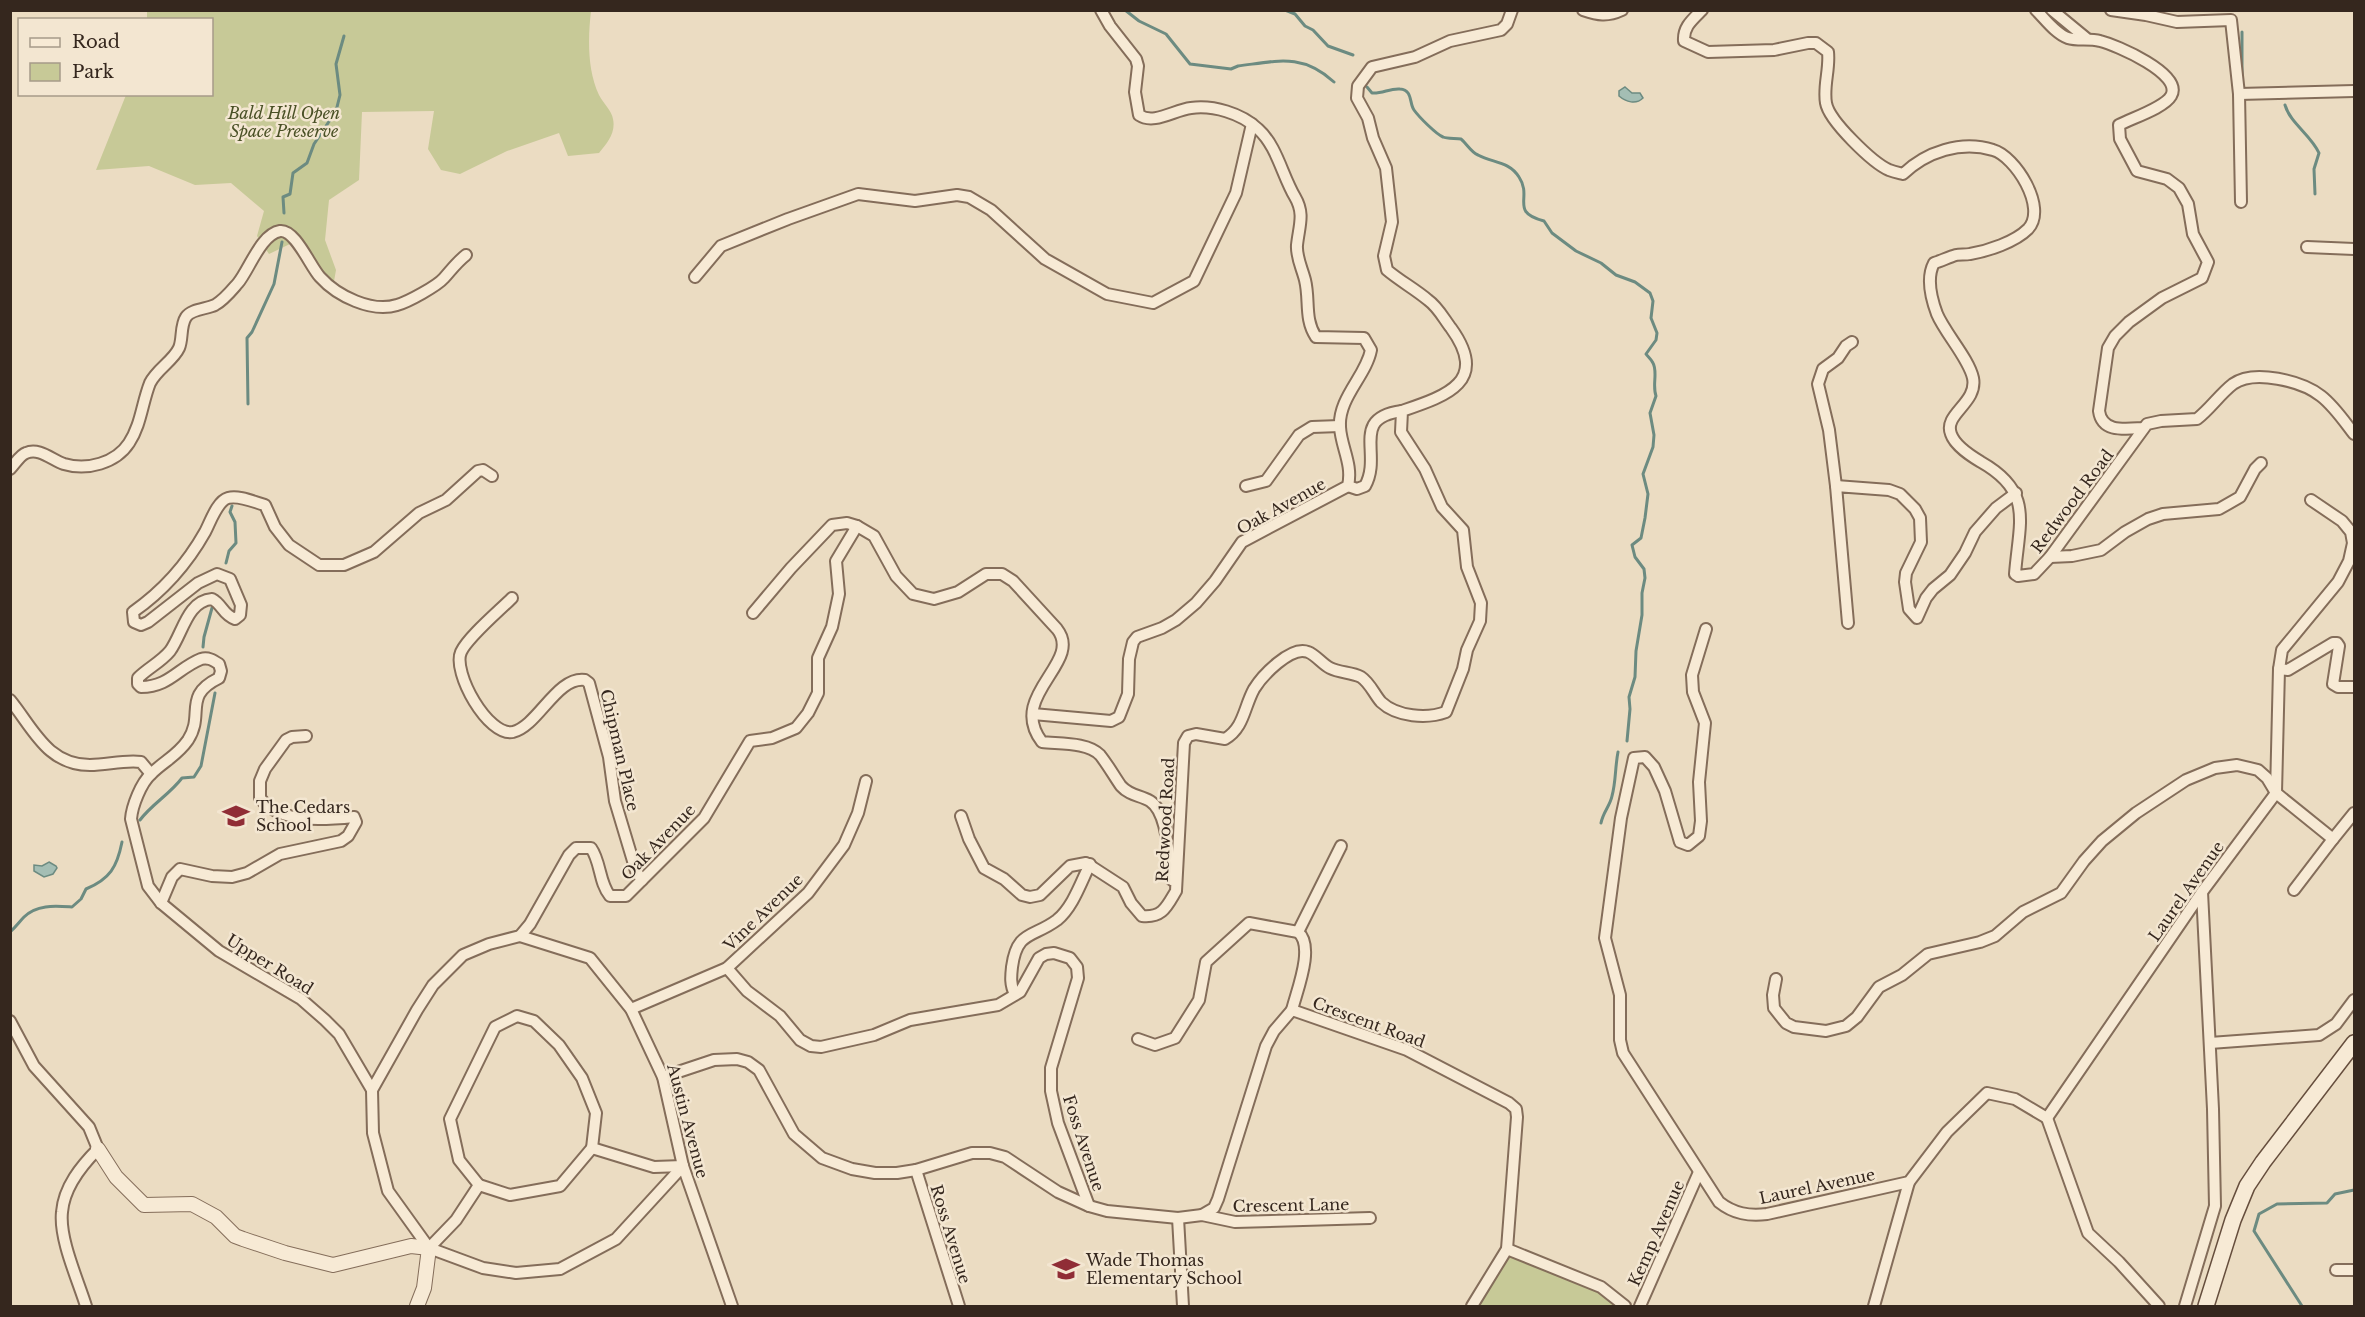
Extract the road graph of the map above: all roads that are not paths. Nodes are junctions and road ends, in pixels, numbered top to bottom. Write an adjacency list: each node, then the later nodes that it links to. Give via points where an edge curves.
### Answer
1 (1101, 10): 12 (street, Oak Avenue, via 1136,59 1138,115 1148,119 1203,107 1220,109)
2 (1512, 10): 19 (street, via 1508,24 1501,30 1461,38 1415,57 1372,67 1358,86 1357,98 1386,168 1392,222 1384,256 1387,270 1430,301 1461,342 1466,357 1466,370 1460,382 1443,397)
3 (1583, 10): 4 (street, via 1599,16)
4 (1622, 10)
5 (1702, 10): 29 (street, via 1683,33 1684,41 1708,52 1774,50 1816,43 1828,52 1828,112 1846,135 1888,170 1903,174 1929,155 1959,147 1994,150 2013,164 2034,199 2029,228 1992,248 1934,263 1930,280 1936,314 1973,378 1970,396 1950,424 1952,438 2004,478)
6 (2036, 10): 9 (street, via 2065,37)
7 (2052, 10): 9 (street)
8 (2111, 10): 11 (street, via 2177,22 2231,20)
9 (2086, 38): 21 (street, via 2139,57 2171,82 2173,94 2167,101 2119,125 2118,132 2137,171 2174,182 2184,195 2193,234 2208,262 2202,279 2177,289 2129,322 2108,348 2100,418 2112,428)
10 (2355, 91): 11 (street)
11 (2240, 94): 13 (street)
12 (1252, 124): 17 (street, via 1236,193 1194,281 1153,303 1107,294 1045,260 990,210 969,197 957,195 915,201 858,194 721,246); 20 (street, Oak Avenue, via 1272,149 1300,207 1298,256 1313,333 1316,338 1364,338 1371,350 1345,403)
13 (2241, 202)
14 (2307, 247): 15 (street)
15 (2355, 249)
16 (466, 255): 24 (street, via 443,279 399,305 380,309 361,304 322,279 294,238 278,231 256,252 229,294 217,304 186,317 177,352 151,381 137,428 118,454 103,464 86,467 29,452)
17 (695, 277)
18 (1852, 342): 28 (street, via 1824,369 1818,384)
19 (1402, 411): 27 (street, via 1376,419 1370,430 1370,476 1365,486); 52 (street, Redwood Road, via 1401,432 1425,469 1442,507 1463,530 1467,567 1481,603 1480,621 1453,700 1446,712 1436,716 1397,712 1380,700 1362,678 1326,667 1308,652 1299,650 1287,655 1253,691 1235,734 1225,740 1196,734 1188,736 1184,744)
20 (1340, 426): 26 (street, Oak Avenue, via 1312,427 1299,435 1266,481); 27 (street, Oak Avenue, via 1350,476)
21 (2144, 428): 22 (street, via 2161,421 2197,420 2236,382 2272,378 2317,393); 32 (street, Redwood Road)
22 (2355, 434)
23 (2261, 463): 32 (street, via 2240,496 2218,509 2163,514 2125,532 2101,550)
24 (10, 469)
25 (492, 476): 42 (street, via 478,471 446,500 419,513 374,552 344,565 319,565 289,545 265,505 243,498 228,498 220,503 198,544 171,580 132,615 134,622 148,622 198,583 217,574 230,579 241,605 240,615 235,619 227,617 217,601 198,603 169,652 138,678 141,687 165,683 202,658 219,664 221,671 219,678 200,691 190,737 177,755)
26 (1246, 486)
27 (1348, 486): 40 (street, Oak Avenue, via 1242,542 1196,603 1176,620 1137,637 1129,659 1128,694 1119,717 1111,720)
28 (1836, 486): 29 (street, via 1889,490 1900,494 1915,509 1920,518 1921,542 1905,582 1909,609 1917,618 1933,588 1950,574 1965,553 1974,532); 35 (street)
29 (2016, 493): 32 (street, Redwood Road, via 2020,507 2015,574 2034,574)
30 (2311, 500): 37 (street, via 2342,521 2351,532 2353,543 2338,582 2282,650)
31 (857, 526): 34 (street, via 832,525); 40 (street, via 874,536 896,576 913,594 933,599 958,592 986,574 1002,574 1013,581 1063,636 1065,644 1035,699); 50 (street, Oak Avenue, via 836,561 838,594 832,627 818,658 818,693 808,713 796,728 772,738 750,741 705,818)
32 (2050, 557)
33 (512, 598): 50 (street, Chipman Place, via 461,652 460,671 490,724 507,732 516,731 573,681 589,683 609,757 615,801)
34 (753, 613)
35 (1848, 623)
36 (1706, 630): 74 (street, Laurel Avenue, via 1692,675 1693,692 1705,723 1698,793 1699,836 1688,845 1680,842 1654,767 1645,757 1634,758 1621,818 1605,938 1620,996 1623,1053)
37 (2279, 669): 38 (street, via 2288,670 2337,643 2333,684); 44 (street)
38 (2355, 687)
39 (10, 700): 42 (street, via 33,734 57,755 87,765 141,762)
40 (1033, 714): 52 (street, via 1042,742 1091,748 1123,788 1150,801 1164,827)
41 (306, 736): 54 (street, via 286,740 260,781 260,798 272,809 290,815 325,820 354,818 356,822 348,836 341,841 280,854 232,877 180,869 172,877)
42 (150, 774): 54 (street, Upper Road, via 130,819 148,886)
43 (866, 781): 57 (street, Vine Avenue, via 844,845 808,893)
44 (2276, 793): 47 (street); 53 (street, Laurel Avenue); 58 (street, via 2267,778 2248,766 2227,765 2186,780 2102,841 2061,892 2022,912 1995,936 1928,954 1879,987 1857,1017 1837,1030 1807,1030 1786,1023 1774,1008)
45 (2355, 813): 47 (street)
46 (962, 816): 49 (street, via 984,868 1022,895 1040,895 1070,866)
47 (2333, 839): 51 (street)
48 (1341, 846): 55 (street)
49 (1090, 864): 52 (street, via 1123,887 1142,916 1153,917 1164,911); 59 (street, via 1069,906 1057,920 1018,944 1011,971)
50 (642, 880): 56 (street, Oak Avenue, via 626,896 610,896 596,855 591,848 576,848)
51 (2294, 890)
52 (1176, 891)
53 (2202, 892): 65 (street); 69 (street, Laurel Avenue)
54 (161, 903): 68 (street, Upper Road, via 219,951 301,999 325,1020 339,1034)
55 (1299, 932): 62 (street, via 1306,947); 64 (street, via 1249,923 1206,962 1199,1000 1175,1038 1155,1045)
56 (520, 936): 61 (street, Austin Avenue, via 590,958); 68 (street, via 464,955 448,969 417,1010)
57 (727, 968): 59 (street, via 747,991 780,1016 800,1040 821,1047 874,1035 910,1020 998,1005); 61 (street, Vine Avenue)
58 (1776, 979)
59 (1015, 994): 77 (street, Foss Avenue, via 1024,987 1039,958 1046,954 1070,958 1077,967 1078,978 1051,1068 1052,1091 1058,1123)
60 (2355, 1000): 65 (street, via 2336,1024 2319,1035)
61 (631, 1010): 67 (street, Austin Avenue)
62 (1292, 1010): 78 (street, Crescent Road, via 1266,1046 1218,1199 1214,1208); 82 (street, Crescent Road, via 1407,1050 1516,1109)
63 (10, 1021): 71 (street, via 34,1066 89,1127)
64 (1138, 1039)
65 (2210, 1043): 95 (street, via 2215,1206)
66 (2355, 1043): 96 (main road, via 2247,1186)
67 (663, 1077): 72 (street, Austin Avenue); 73 (street, Crescent Lane, via 714,1060 748,1062 759,1070 794,1134 822,1158 875,1173)
68 (372, 1090): 81 (street, via 373,1133 388,1191)
69 (2046, 1118): 75 (street, via 2015,1099 1987,1093 1947,1132); 94 (street, via 2088,1233)
70 (592, 1148): 72 (street, via 654,1167); 76 (street, via 560,1186 510,1196); 76 (street, via 596,1113 582,1078 559,1045 534,1021 517,1016 495,1027 450,1119 459,1160)
71 (98, 1149): 81 (street, via 116,1177 144,1205 192,1204 216,1217 235,1236 285,1253 333,1265 411,1246); 85 (street, via 70,1184 62,1212 64,1237)
72 (683, 1166): 81 (street, via 616,1239 560,1269 516,1273 483,1268); 87 (street, Austin Avenue)
73 (916, 1170): 77 (street, Crescent Lane, via 972,1153 990,1153 1005,1157 1058,1192); 88 (street, Ross Avenue)
74 (1699, 1172): 75 (street, Laurel Avenue, via 1719,1202 1744,1215); 92 (street, Kemp Avenue)
75 (1909, 1182): 93 (street)
76 (479, 1185): 81 (street, via 456,1220)
77 (1089, 1206): 79 (street, Crescent Lane)
78 (1202, 1215): 79 (street, Crescent Lane); 80 (street, Crescent Lane, via 1245,1222)
79 (1178, 1218): 89 (street)
80 (1370, 1218)
81 (429, 1248): 86 (street, via 424,1288)
82 (1507, 1250): 90 (street, Crescent Road); 91 (street, via 1601,1287)
83 (2336, 1270): 84 (street)
84 (2355, 1270)
85 (86, 1306)
86 (417, 1306)
87 (732, 1306)
88 (958, 1306)
89 (1183, 1306)
90 (1472, 1306)
91 (1625, 1306)
92 (1640, 1306)
93 (1874, 1306)
94 (2159, 1306)
95 (2185, 1306)
96 (2206, 1306)

